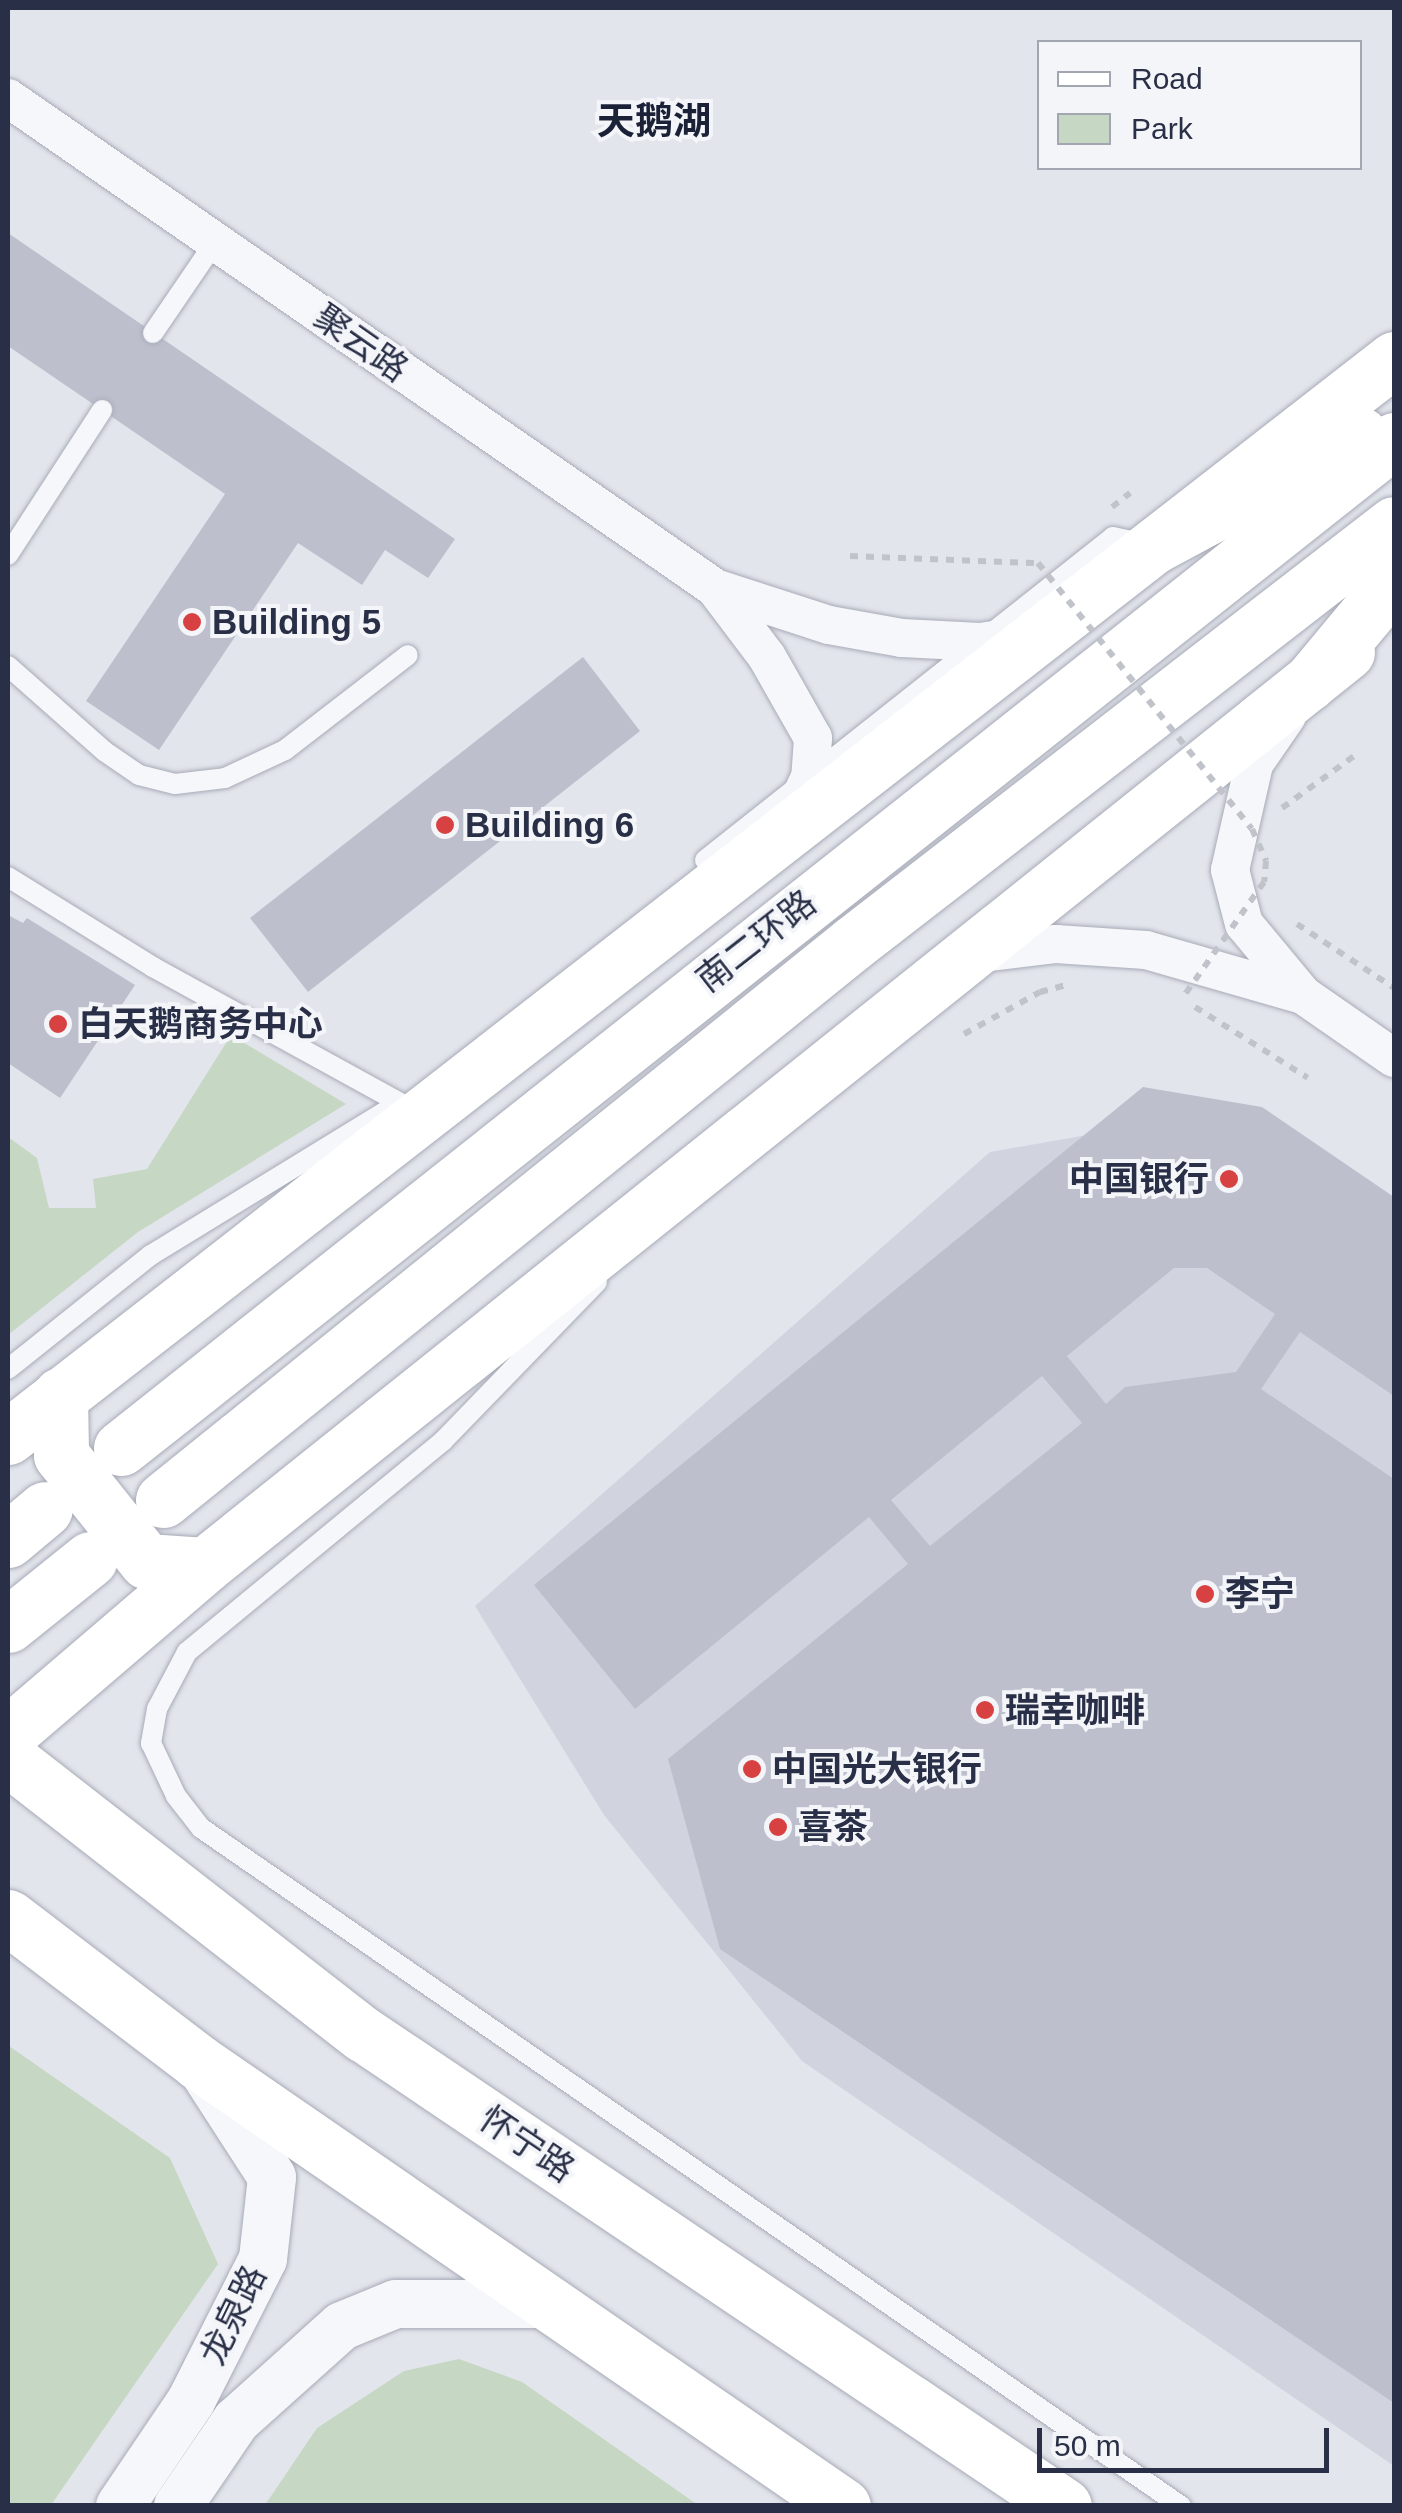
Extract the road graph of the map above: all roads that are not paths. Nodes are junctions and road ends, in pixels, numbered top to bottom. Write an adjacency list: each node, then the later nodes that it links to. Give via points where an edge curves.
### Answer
1 (8, 98): 2 (street, 聚云路)
2 (215, 242): 3 (lane); 12 (street, 聚云路)
3 (154, 333)
4 (1394, 359): 9 (main road)
5 (102, 410): 10 (lane)
6 (1394, 417): 9 (main road)
7 (1394, 440): 32 (main road, 南二环路)
8 (1394, 524): 33 (main road, 南二环路, via 853,943)
9 (1154, 546): 14 (main road); 15 (lane, via 1113,536)
10 (8, 555)
11 (1394, 580): 18 (main road)
12 (715, 588): 15 (street, 聚云路, via 829,625); 19 (street, 聚云路, via 766,657 812,738)
13 (1394, 614): 18 (main road)
14 (1042, 633): 15 (street, 聚云路); 20 (main road)
15 (980, 642): 19 (lane)
16 (408, 655): 17 (lane, via 285,750 225,778 175,784 138,775 104,751)
17 (8, 666)
18 (1309, 683): 23 (main road); 24 (street, via 1254,764 1230,870 1244,924)
19 (810, 777): 20 (street, 聚云路); 21 (lane)
20 (782, 836): 30 (main road)
21 (688, 874)
22 (8, 877): 27 (lane, via 153,968)
23 (974, 954): 24 (street, via 1056,944 1146,950); 28 (main road)
24 (1304, 995): 25 (street)
25 (1394, 1058)
26 (430, 1079): 27 (lane)
27 (400, 1103): 29 (lane, via 151,1255)
28 (707, 1169): 35 (main road); 46 (lane, via 443,1441 187,1652 157,1709 151,1743 176,1796 201,1828)
29 (8, 1369)
30 (60, 1394): 31 (main road); 35 (main road, via 62,1455 146,1560)
31 (8, 1437)
32 (121, 1448)
33 (163, 1500)
34 (90, 1559): 36 (main road)
35 (205, 1565): 37 (main road)
36 (8, 1625)
37 (8, 1734)
38 (8, 1758): 45 (main road, 怀宁路, via 363,2034)
39 (8, 1917): 40 (main road)
40 (198, 2062): 41 (main road); 42 (street, 龙泉路, via 272,2177 263,2259 192,2402)
41 (550, 2304): 43 (street, 龙泉路, via 396,2304 342,2326 236,2421); 44 (main road)
42 (120, 2506)
43 (178, 2506)
44 (843, 2506)
45 (1064, 2506)
46 (1182, 2506)

